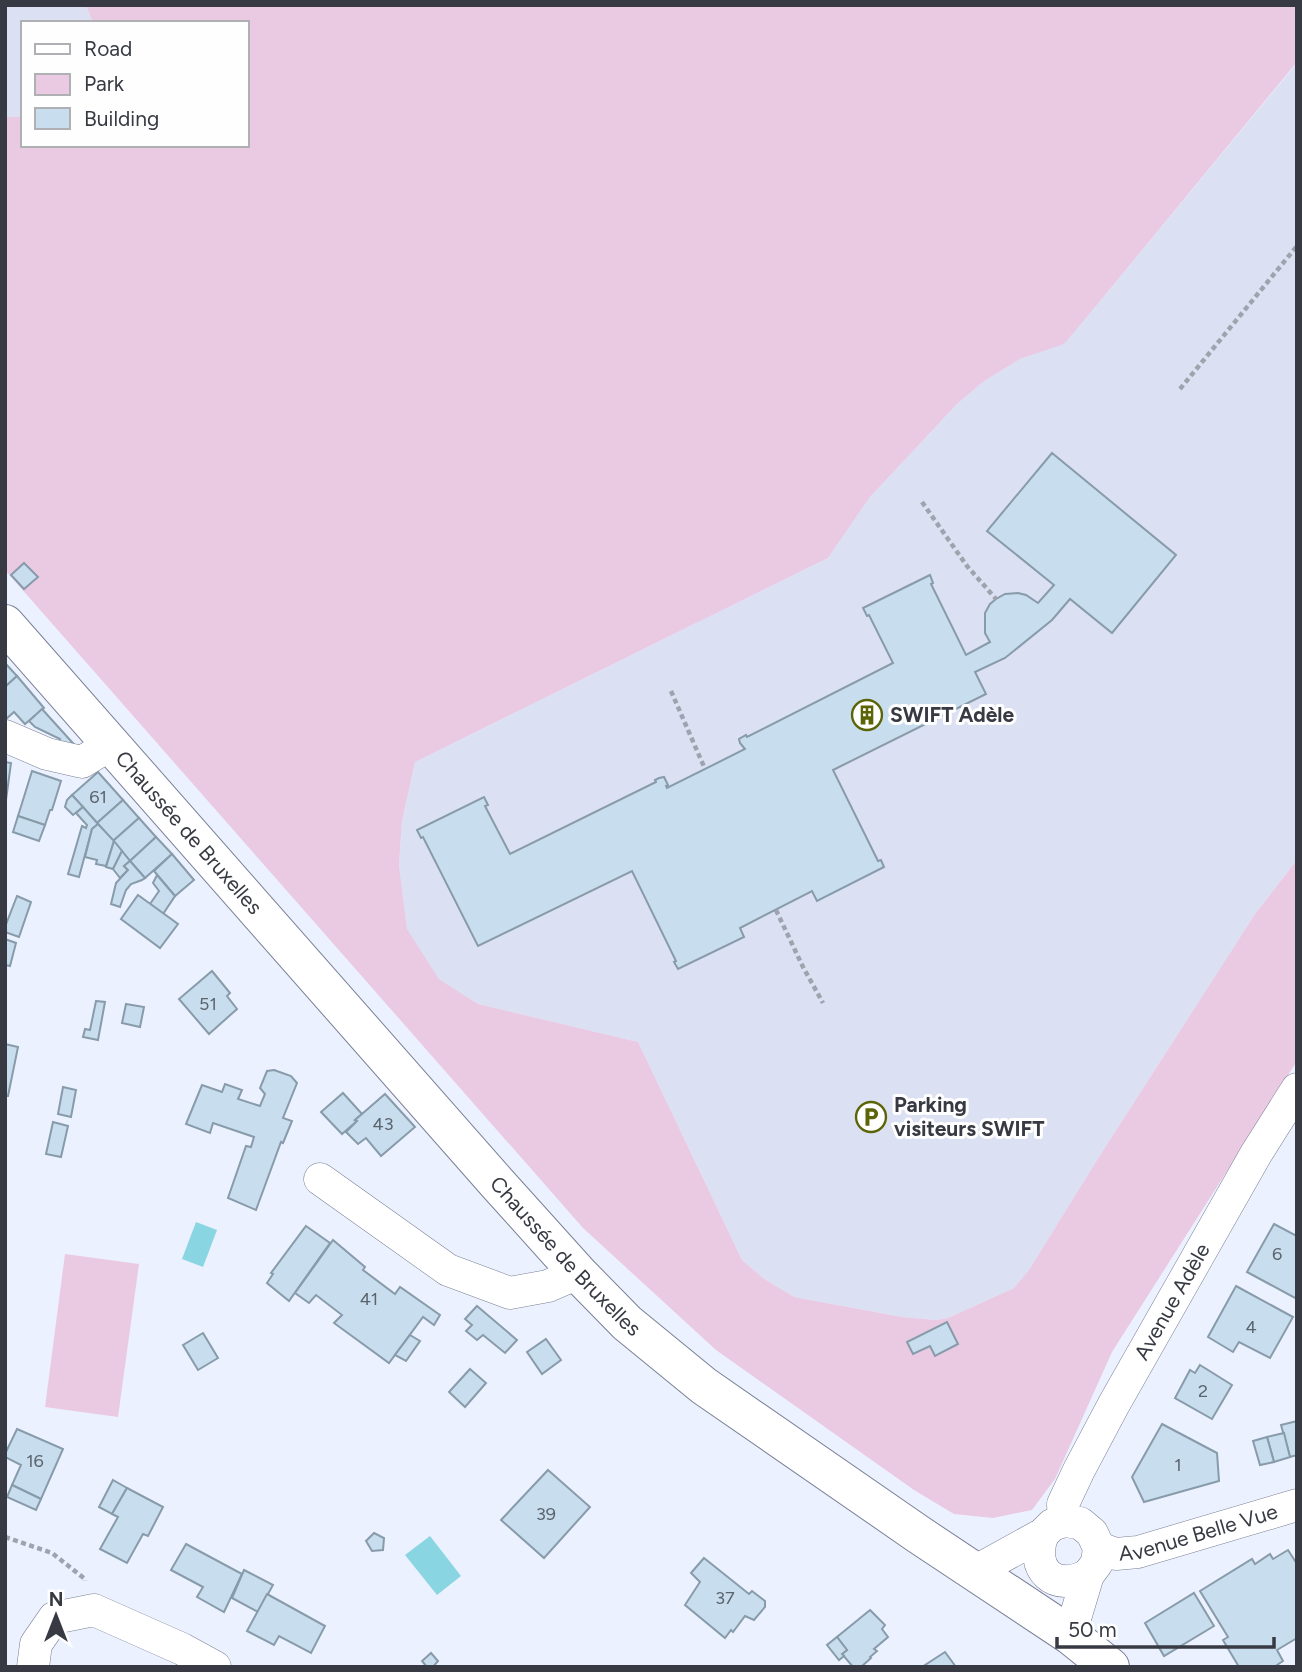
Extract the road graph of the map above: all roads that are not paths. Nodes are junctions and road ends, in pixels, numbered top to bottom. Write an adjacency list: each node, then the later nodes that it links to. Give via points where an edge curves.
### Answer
1 (5, 624): 3 (main road, Chaussée de Bruxelles)
2 (5, 736): 3 (street, Chaussée de Bruxelles, via 47,754 82,762)
3 (111, 744): 6 (main road, Chaussée de Bruxelles)
4 (1297, 1089): 8 (street, Avenue Adèle, via 1108,1415)
5 (320, 1179): 6 (street, via 448,1270 510,1293 548,1286)
6 (578, 1273): 10 (main road, Chaussée de Bruxelles, via 627,1323 704,1386)
7 (1297, 1505): 9 (street, Avenue Belle Vue)
8 (1053, 1527): 9 (street, via 1080,1523 1093,1533); 9 (street, Avenue Adèle, via 1038,1547 1039,1562 1047,1574 1075,1582); 10 (street)
9 (1093, 1561): 11 (street)
10 (976, 1571): 11 (main road, Chaussée de Bruxelles)
11 (1070, 1635): 14 (main road, Chaussée de Bruxelles)
12 (35, 1655): 13 (street, via 54,1618 94,1610)
13 (215, 1667)
14 (1110, 1667)

